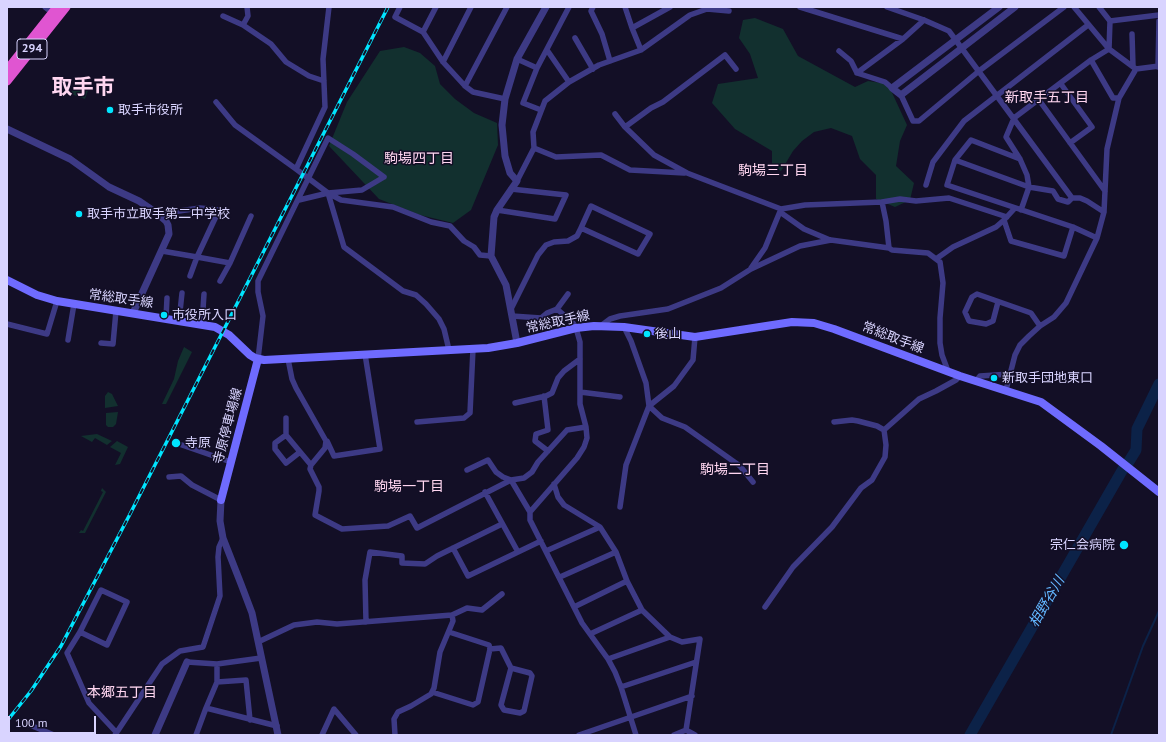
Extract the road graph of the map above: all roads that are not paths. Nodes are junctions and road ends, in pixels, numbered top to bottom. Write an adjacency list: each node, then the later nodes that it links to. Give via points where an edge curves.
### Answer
1 (66, 7): 22 (highway, 294)
2 (247, 7): 30 (street, via 248,16)
3 (329, 7): 56 (street)
4 (400, 7): 33 (street, via 395,17)
5 (436, 7): 33 (street)
6 (471, 7): 46 (street)
7 (508, 7): 59 (street)
8 (546, 7): 43 (street)
9 (569, 7): 40 (street)
10 (593, 7): 45 (street, via 591,11 602,34)
11 (625, 7): 32 (street)
12 (670, 7): 32 (street)
13 (800, 7): 20 (street)
14 (886, 7): 21 (street)
15 (1000, 7): 26 (street); 37 (street)
16 (1015, 7): 26 (street)
17 (1064, 7): 53 (street)
18 (1074, 7): 31 (street)
19 (1099, 7): 28 (street)
20 (816, 9): 36 (street)
21 (898, 9): 27 (street)
22 (53, 11): 52 (highway, 294); 55 (highway, 294)
23 (729, 11): 41 (street, via 707,9 690,15)
24 (1159, 15): 28 (street)
25 (223, 16): 30 (street)
26 (1004, 16): 38 (street)
27 (924, 20): 36 (street); 37 (street, via 949,31)
28 (1110, 21): 39 (street)
29 (1159, 21): 47 (street)
30 (243, 25): 56 (street, via 271,44 286,62 309,76)
31 (1088, 25): 39 (street); 62 (street)
32 (632, 28): 41 (street)
33 (424, 32): 46 (street)
34 (1132, 34): 49 (street)
35 (575, 38): 50 (street)
36 (903, 39): 54 (street)
37 (955, 40): 38 (street); 60 (street)
38 (961, 48): 53 (street); 61 (street)
39 (1109, 49): 44 (street); 49 (street)
40 (547, 50): 48 (street); 57 (street)
41 (641, 50): 45 (street)
42 (839, 51): 54 (street, via 851,61)
43 (517, 59): 48 (street); 64 (street)
44 (1091, 60): 58 (street); 63 (street, via 1113,98)
45 (610, 61): 50 (street)
46 (443, 62): 59 (street)
47 (1158, 67): 49 (street)
48 (537, 68): 67 (street, via 523,103)
49 (1135, 68): 63 (street)
50 (593, 69): 57 (street)
51 (736, 69): 70 (street, via 725,55)
52 (7, 70)
53 (979, 71): 61 (street, via 920,121 913,121); 62 (street)
54 (857, 73): 60 (street, via 885,82)
55 (7, 81)
56 (324, 81): 76 (street, via 325,107)
57 (569, 82): 67 (street, via 545,101)
58 (1060, 84): 65 (street); 72 (street, via 1092,127)
59 (465, 86): 64 (street, via 473,92)
60 (892, 88): 61 (street)
61 (901, 95)
62 (996, 95): 69 (street); 80 (street, via 964,121 934,162)
63 (1119, 98): 83 (street, via 1107,149)
64 (505, 99): 79 (street, via 502,125 505,156 510,173)
65 (1039, 100): 69 (street); 72 (street)
66 (216, 102): 76 (street, via 235,125)
67 (541, 110): 73 (street, via 533,132)
68 (615, 114): 70 (street)
69 (1014, 118): 74 (street, via 1006,137); 85 (street)
70 (625, 127): 77 (street, via 654,155)
71 (7, 129): 93 (street, via 70,159 109,187 139,201)
72 (1070, 143): 83 (street)
73 (534, 148): 77 (street, via 556,157 601,155 630,170); 79 (street)
74 (1020, 159): 75 (street, via 971,140); 81 (street)
75 (955, 160): 81 (street); 88 (street, via 947,185)
76 (296, 170): 78 (street)
77 (687, 173): 90 (street)
78 (309, 178): 84 (street); 84 (street, via 328,138 384,177 362,190); 86 (street)
79 (517, 181): 82 (street)
80 (926, 185)
81 (1029, 187): 85 (street, via 1052,191 1058,198 1068,202); 91 (street)
82 (511, 189): 89 (street); 89 (street, via 566,195 555,219)
83 (1105, 191): 92 (street)
84 (328, 194): 86 (street); 102 (street, via 341,200 393,207 431,222 450,226 480,255); 134 (street, via 344,247 404,292 416,295 426,304 439,319)
85 (1072, 198): 92 (street, via 1087,201)
86 (299, 200): 136 (street, via 258,281 263,316)
87 (882, 202): 90 (street, via 805,205); 95 (street, via 949,198); 100 (street)
88 (1015, 208): 91 (street); 95 (street)
89 (497, 210): 102 (street, via 494,217)
90 (780, 210): 99 (street, via 804,230); 106 (street, via 765,248)
91 (1021, 210): 96 (street)
92 (1104, 212): 98 (street)
93 (158, 214): 101 (street, via 166,221 169,230); 103 (street, via 200,208 219,210)
94 (251, 216): 105 (street)
95 (1006, 218): 96 (street, via 1011,241 1064,256); 104 (street, via 996,227 953,247)
96 (1073, 227): 98 (street)
97 (581, 228): 97 (street, via 591,206 650,234 638,254); 119 (street, via 577,236 568,241 546,245 538,255)
98 (1097, 238): 126 (street, via 1066,304 1054,318)
99 (830, 240): 100 (street); 106 (street, via 800,246)
100 (889, 248): 104 (street, via 928,253)
101 (162, 251): 103 (street); 120 (street)
102 (491, 256): 119 (street, via 506,285)
103 (197, 257): 105 (street); 107 (street)
104 (936, 259): 139 (street, via 940,262 943,284 940,342)
105 (230, 263): 109 (street)
106 (751, 268): 125 (street, via 721,288 668,309 620,316)
107 (190, 276)
108 (7, 280): 114 (main road, 常総取手線, via 37,295)
109 (220, 282)
110 (182, 293): 122 (street)
111 (204, 294): 124 (street)
112 (568, 294): 117 (street)
113 (167, 298): 121 (street)
114 (57, 301): 116 (main road, 常総取手線); 123 (street, via 47,334)
115 (998, 302): 115 (street, via 977,294 972,296 965,312 969,321 986,324 993,321); 126 (street, via 1031,313)
116 (74, 304): 118 (main road, 常総取手線); 130 (street)
117 (557, 309): 119 (street, via 547,312 541,318); 128 (street, via 567,316)
118 (116, 311): 120 (main road, 常総取手線); 131 (street, via 113,344)
119 (512, 312): 132 (street)
120 (133, 313): 121 (main road, 常総取手線)
121 (166, 318): 122 (main road, 常総取手線)
122 (179, 321): 124 (main road, 常総取手線)
123 (7, 324)
124 (202, 324): 136 (main road, 常総取手線, via 224,331 246,352)
125 (602, 326): 127 (main road, 常総取手線); 128 (main road, 常総取手線)
126 (1040, 326): 140 (street, via 1020,346)
127 (624, 327): 129 (main road, 常総取手線); 148 (street, via 646,383)
128 (576, 328): 132 (main road, 常総取手線); 138 (street, via 580,342)
129 (695, 337): 139 (main road, 常総取手線, via 792,322 814,323); 148 (street, via 693,360 674,386)
130 (68, 340)
131 (101, 343)
132 (517, 343): 133 (main road, 常総取手線)
133 (474, 349): 134 (main road, 常総取手線); 150 (street, via 470,413 464,418)
134 (449, 350): 135 (main road, 常総取手線)
135 (365, 354): 137 (main road, 常総取手線); 155 (street, via 380,449 334,456)
136 (258, 359): 137 (main road, 常総取手線); 159 (main road, 寺原停車場線)
137 (288, 359): 155 (street, via 296,388)
138 (580, 359): 144 (street); 145 (street, via 558,378 552,393)
139 (948, 371): 141 (main road, 常総取手線)
140 (1010, 374): 142 (street, via 980,376); 143 (street)
141 (960, 376): 142 (main road, 常総取手線); 153 (street, via 920,399)
142 (976, 381): 143 (main road, 常総取手線)
143 (1006, 390): 167 (main road, 常総取手線, via 1048,406)
144 (580, 392): 146 (street); 152 (street, via 580,404)
145 (544, 396): 147 (street); 157 (street, via 548,430 536,434 535,441)
146 (620, 397)
147 (515, 404)
148 (649, 406): 164 (street, via 662,418 685,427 740,466); 169 (street, via 626,465)
149 (286, 418): 154 (street)
150 (417, 422)
151 (834, 422): 153 (street, via 852,420)
152 (586, 427): 157 (street, via 567,430); 165 (street, via 587,438 584,447)
153 (884, 430): 183 (street, via 885,457 872,480 861,488 832,527 793,568)
154 (286, 435): 158 (street); 158 (street, via 275,443 274,449 286,463)
155 (326, 441): 160 (street, via 325,448)
156 (179, 444): 159 (street)
157 (548, 451): 163 (street, via 532,472 524,478)
158 (300, 452): 160 (street)
159 (232, 462): 168 (main road, 寺原停車場線)
160 (311, 465): 166 (street, via 310,469 319,487 315,515 342,528 388,526 410,516 417,528)
161 (467, 470): 163 (street, via 488,460 496,472)
162 (169, 476): 168 (street, via 181,476 192,485)
163 (511, 480): 166 (street); 170 (street)
164 (753, 482)
165 (554, 484): 170 (street); 172 (street, via 564,505)
166 (485, 492): 171 (street)
167 (1159, 492)
168 (221, 500): 173 (street, via 220,521)
169 (620, 507)
170 (530, 512): 174 (street, via 530,520)
171 (502, 524): 175 (street); 177 (street)
172 (600, 527): 176 (street); 178 (street)
173 (223, 538): 191 (street, via 252,613); 209 (street, via 218,548 220,596 203,647 180,651 162,664)
174 (541, 541): 176 (street); 177 (street)
175 (454, 548): 177 (street, via 468,576); 186 (street, via 425,564 402,563 402,556 370,552 365,580)
176 (546, 551): 179 (street)
177 (518, 552)
178 (616, 552): 179 (street); 180 (street)
179 (560, 577): 182 (street)
180 (626, 581): 182 (street); 184 (street)
181 (502, 594): 185 (street, via 482,610 467,608)
182 (574, 607): 189 (street)
183 (765, 607)
184 (642, 610): 189 (street); 190 (street)
185 (452, 614): 186 (street); 188 (street, via 453,621)
186 (366, 622): 191 (street, via 317,622 294,625)
187 (80, 632): 187 (street, via 101,590 127,602 107,645); 209 (street, via 67,653 89,703)
188 (449, 632): 192 (street, via 489,645); 201 (street, via 440,652)
189 (590, 634): 194 (street)
190 (670, 637): 194 (street); 196 (street, via 682,642 700,639)
191 (258, 642): 193 (street)
192 (490, 649): 198 (street, via 501,648); 201 (street, via 478,702 473,705)
193 (261, 658): 197 (street); 207 (street)
194 (608, 659): 200 (street)
195 (186, 662): 197 (street); 211 (street)
196 (696, 662): 200 (street); 202 (street)
197 (217, 664): 199 (street)
198 (511, 668): 198 (street, via 501,705 504,710 520,713 524,711 532,676)
199 (217, 682): 203 (street); 205 (street, via 246,680)
200 (621, 687): 204 (street)
201 (432, 692): 216 (street, via 398,712 394,720)
202 (692, 696): 204 (street); 208 (street)
203 (206, 708): 205 (street); 212 (street)
204 (631, 718): 217 (street); 218 (street)
205 (250, 720): 207 (street)
206 (30, 725): 210 (street)
207 (277, 726): 213 (street)
208 (686, 730): 219 (street); 220 (street)
209 (115, 733)
210 (53, 735)
211 (155, 735)
212 (196, 735)
213 (278, 735)
214 (322, 735): 215 (street, via 334,709)
215 (356, 735)
216 (395, 735)
217 (580, 735)
218 (636, 735)
219 (674, 735)
220 (695, 735)

